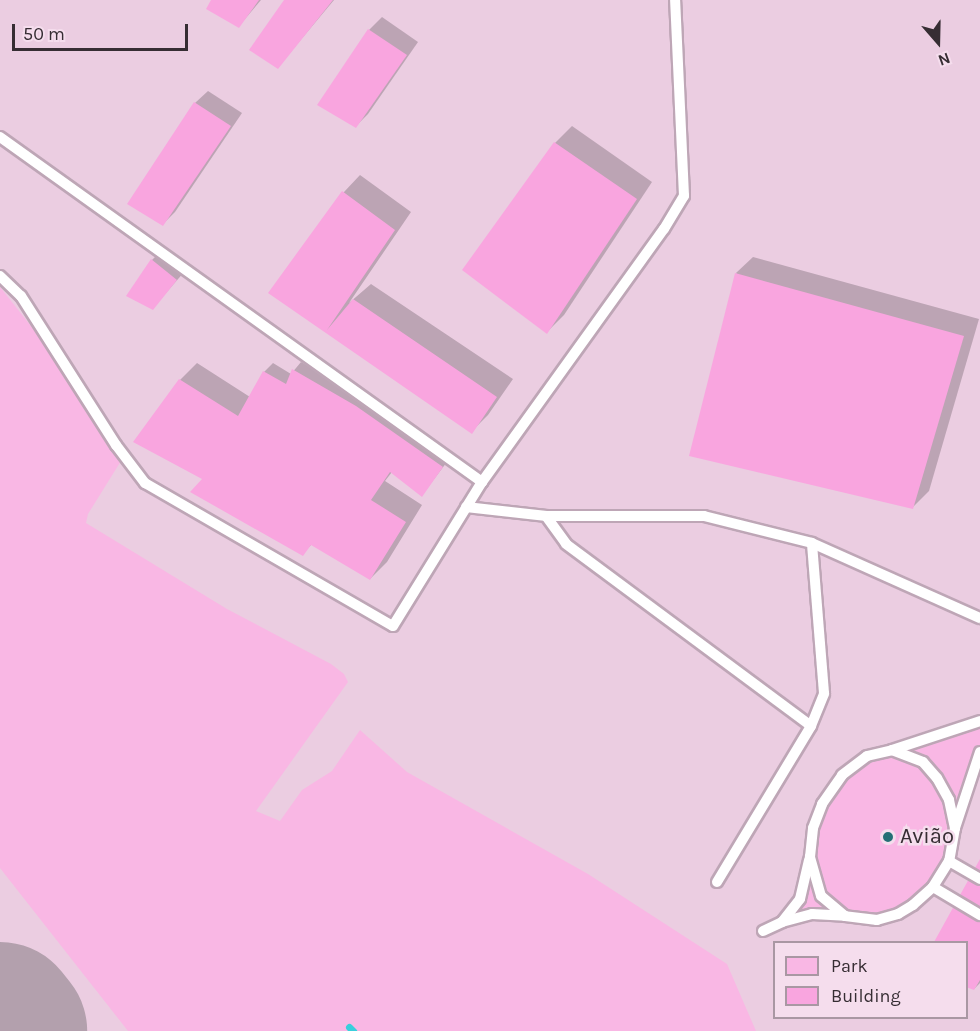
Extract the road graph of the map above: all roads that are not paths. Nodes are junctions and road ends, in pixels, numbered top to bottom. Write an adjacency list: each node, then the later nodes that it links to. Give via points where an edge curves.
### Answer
1 (675, 0): 4 (lane, via 684,196)
2 (0, 137): 4 (lane)
3 (0, 276): 5 (lane, via 21,296 116,445 145,483 393,626)
4 (482, 482): 5 (lane)
5 (466, 507): 6 (lane)
6 (546, 516): 7 (lane, via 704,516); 10 (lane, via 566,544)
7 (812, 543): 8 (lane); 10 (lane, via 824,693)
8 (980, 618)
9 (980, 721): 11 (lane)
10 (811, 726): 17 (lane)
11 (892, 750): 13 (lane, via 923,762 937,778 949,800); 14 (lane, via 867,756 842,775 822,804)
12 (980, 752): 13 (lane)
13 (955, 828): 15 (lane)
14 (810, 857): 20 (lane, via 821,896); 21 (lane, via 800,899)
15 (949, 861): 16 (lane); 18 (lane)
16 (980, 879)
17 (717, 882)
18 (933, 887): 19 (lane); 20 (lane, via 898,914 877,920)
19 (980, 915)
20 (845, 916): 21 (lane, via 812,914)
21 (782, 922): 22 (lane)
22 (763, 931)

